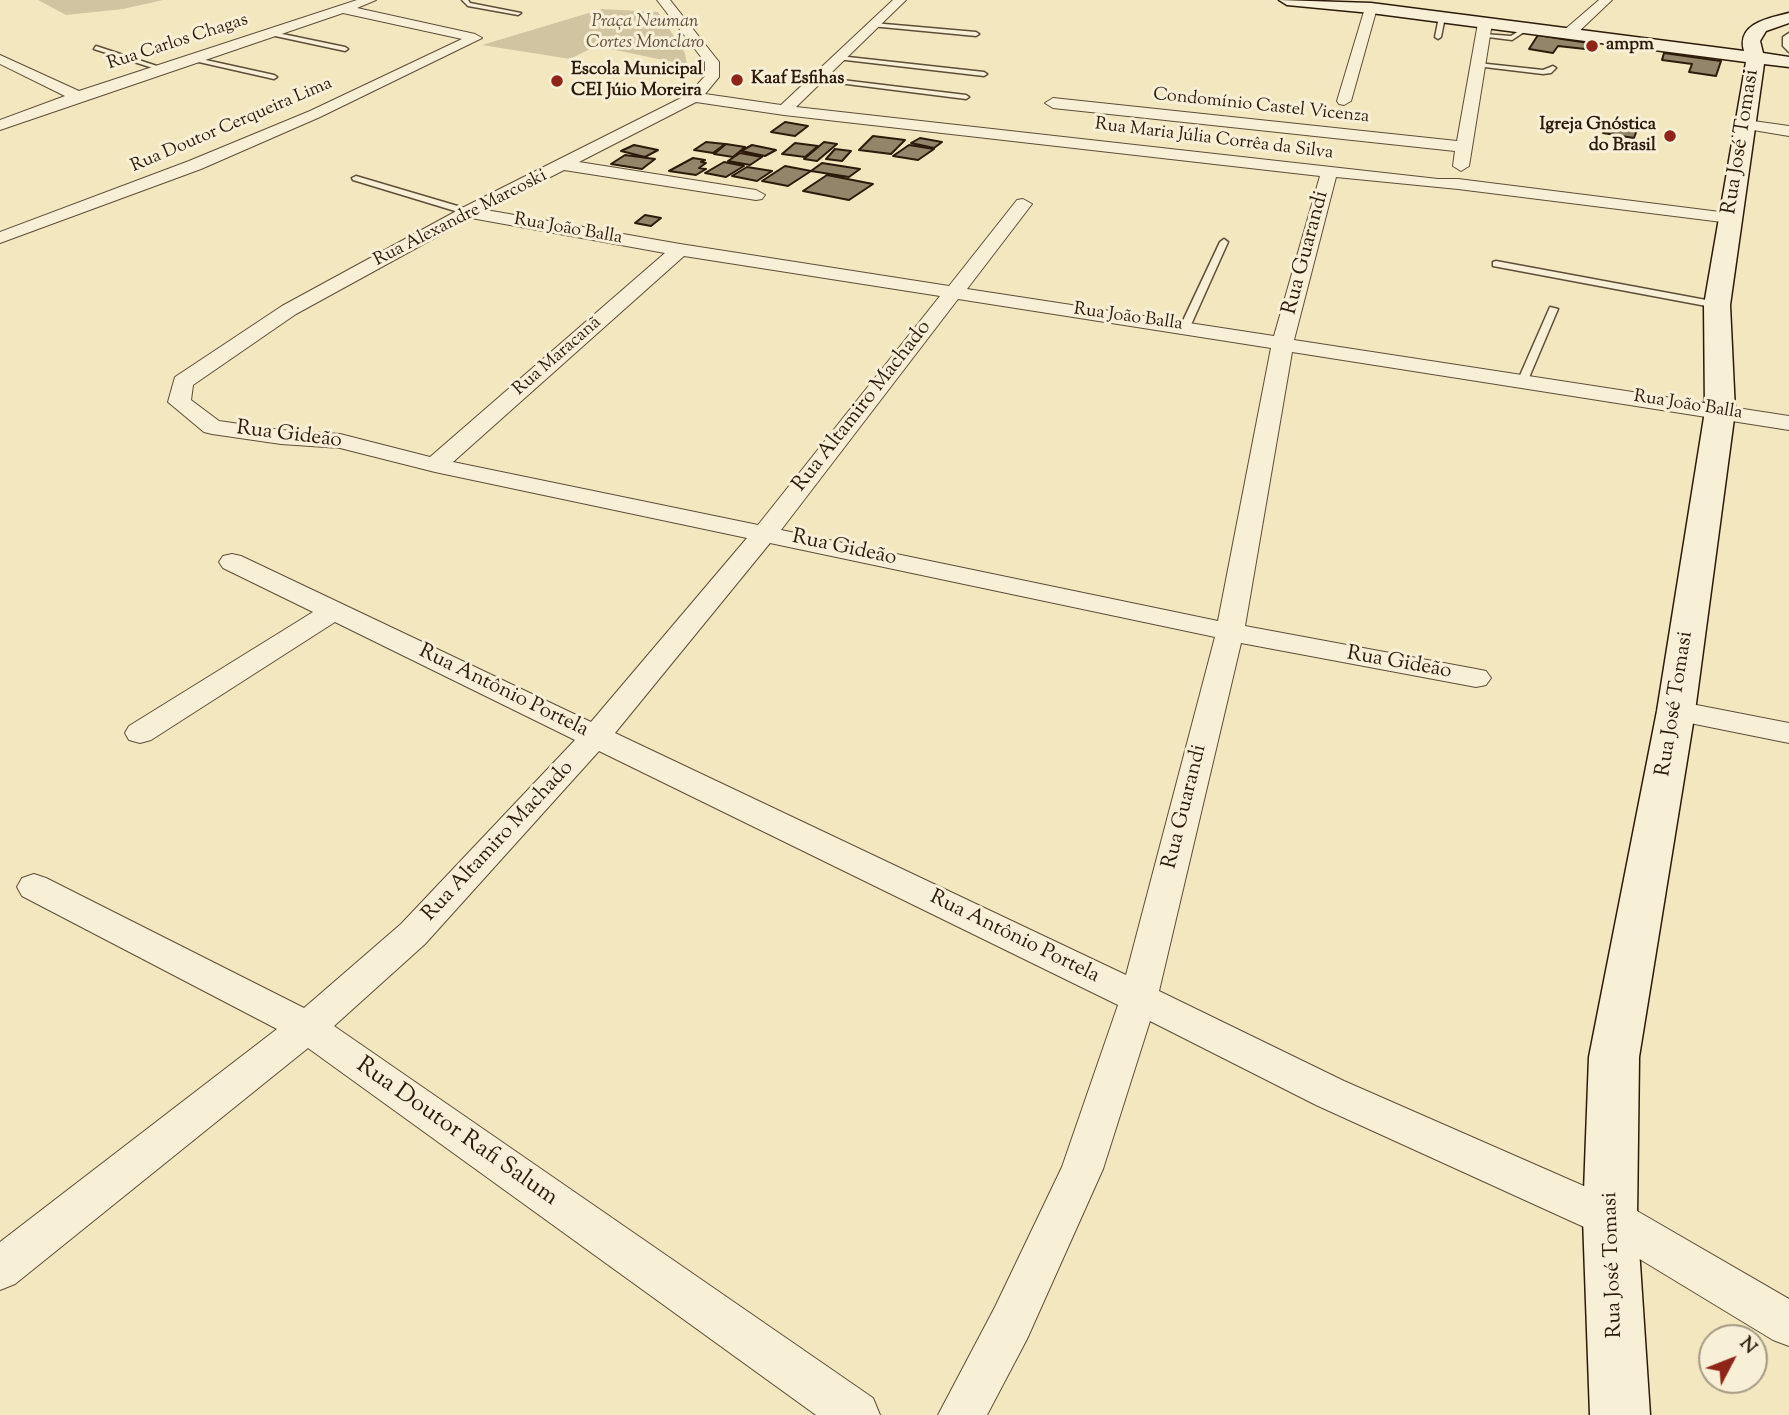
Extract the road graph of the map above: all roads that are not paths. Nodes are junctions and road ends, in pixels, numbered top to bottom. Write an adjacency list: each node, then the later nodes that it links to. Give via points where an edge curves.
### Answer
1 (370, 0): 8 (street, Rua Carlos Chagas)
2 (465, 0): 9 (lane)
3 (663, 0): 32 (street, Rua Alexandre Marcoski, via 712,62 712,77)
4 (900, 0): 12 (street)
5 (1287, 0): 7 (street)
6 (1606, 0): 16 (street)
7 (1383, 6): 10 (street); 34 (street)
8 (342, 9): 14 (street, Rua Carlos Chagas); 49 (street, Rua Doutor Cerqueira Lima, via 475,38 195,165)
9 (517, 13)
10 (1443, 17): 13 (street); 18 (lane)
11 (1789, 18): 21 (street, Rua José Tomasi, via 1755,31 1751,41)
12 (873, 25): 15 (lane); 22 (street)
13 (1484, 29): 16 (street, via 1527,28); 25 (street)
14 (268, 33): 20 (lane); 24 (street, Rua Carlos Chagas)
15 (976, 34)
16 (1568, 34): 21 (street)
17 (1789, 35): 21 (lane)
18 (1438, 37)
19 (96, 48): 27 (lane)
20 (345, 49)
21 (1778, 57): 38 (street, Rua José Tomasi)
22 (839, 58): 28 (lane); 30 (street)
23 (0, 59): 31 (street)
24 (192, 59): 27 (street, Rua Carlos Chagas); 29 (lane)
25 (1478, 65): 26 (lane, via 1543,72); 40 (street)
26 (1553, 68)
27 (161, 69): 31 (street, Rua Carlos Chagas)
28 (984, 74)
29 (274, 77)
30 (817, 79): 33 (lane); 36 (street)
31 (78, 96): 37 (street, Rua Carlos Chagas)
32 (694, 97): 36 (street, Rua Maria Júlia Corrêa da Silva); 41 (street, Rua Alexandre Marcoski)
33 (966, 97)
34 (1344, 101)
35 (1053, 103): 40 (street, Condomínio Castel Vicenza)
36 (784, 110): 42 (street, Rua Maria Júlia Corrêa da Silva)
37 (0, 125)
38 (1746, 125): 39 (street); 48 (street, Rua José Tomasi)
39 (1789, 131)
40 (1464, 147): 44 (street)
41 (564, 165): 45 (street); 47 (street, Rua Alexandre Marcoski)
42 (1329, 172): 44 (street, Rua Maria Júlia Corrêa da Silva); 57 (street, Rua Guarandi)
43 (356, 178): 47 (lane)
44 (1458, 184): 48 (street, Rua Maria Júlia Corrêa da Silva)
45 (756, 195)
46 (1023, 204): 53 (street, Rua Altamiro Machado)
47 (468, 212): 51 (street, Rua João Balla); 61 (street, Rua Alexandre Marcoski, via 289,310 183,382 178,402)
48 (1730, 218): 54 (street, Rua José Tomasi)
49 (0, 238)
50 (1224, 242): 56 (lane)
51 (680, 250): 53 (street, Rua João Balla); 62 (street, Rua Maracanã)
52 (1496, 264): 54 (lane)
53 (952, 292): 56 (street, Rua João Balla); 63 (street, Rua Altamiro Machado)
54 (1717, 305): 59 (street, Rua José Tomasi)
55 (1553, 309): 58 (lane)
56 (1185, 327): 57 (street, Rua João Balla)
57 (1283, 342): 58 (street, Rua João Balla); 66 (street, Rua Guarandi)
58 (1523, 380): 59 (street, Rua João Balla)
59 (1720, 411): 60 (street, Rua João Balla); 68 (street, Rua José Tomasi)
60 (1789, 423)
61 (212, 427): 62 (street, Rua Gideão, via 340,441)
62 (436, 465): 63 (street, Rua Gideão)
63 (765, 533): 66 (street, Rua Gideão); 71 (street, Rua Altamiro Machado)
64 (232, 562): 65 (street, Rua Antônio Portela)
65 (334, 611): 69 (street); 71 (street, Rua Antônio Portela)
66 (1230, 632): 67 (street, Rua Gideão); 73 (street, Rua Guarandi)
67 (1476, 678)
68 (1676, 711): 70 (street); 75 (street, Rua José Tomasi, via 1614,1058)
69 (140, 733)
70 (1789, 733)
71 (596, 736): 73 (street, Rua Antônio Portela); 74 (street, Rua Altamiro Machado, via 413,934)
72 (34, 887): 74 (street, Rua Doutor Rafi Salum)
73 (1139, 998): 75 (street, Rua Antônio Portela, via 1330,1093); 79 (street, Rua Guarandi, via 1082,1169 1011,1323)
74 (307, 1027): 76 (street, Rua Altamiro Machado); 78 (street, Rua Doutor Rafi Salum)
75 (1610, 1218): 77 (street, Rua Antônio Portela); 80 (street, Rua José Tomasi)
76 (0, 1269)
77 (1789, 1325)
78 (856, 1415)
79 (962, 1415)
80 (1620, 1415)

